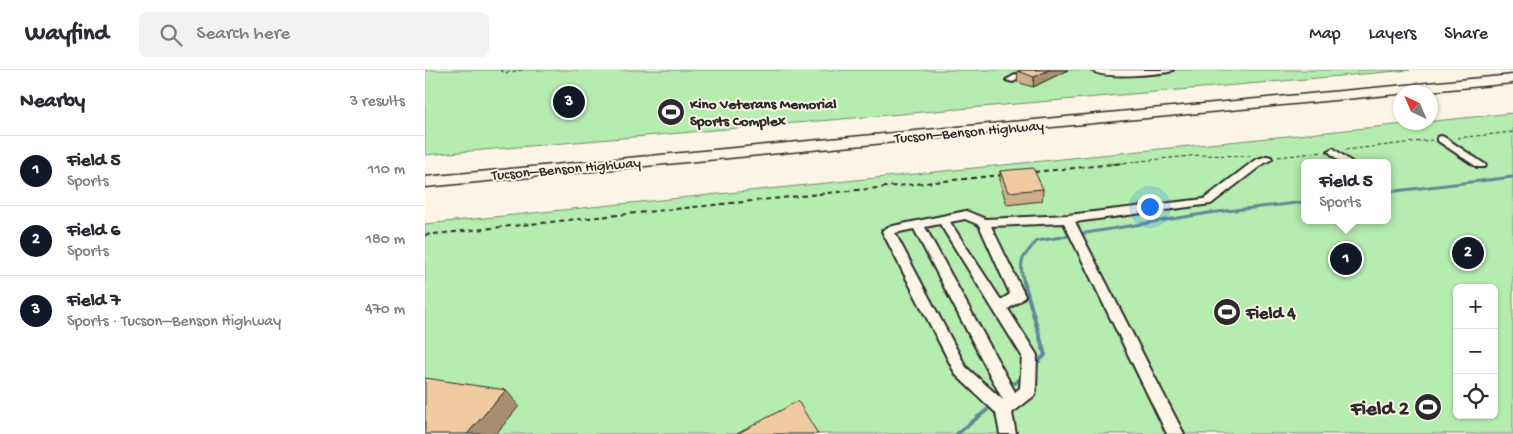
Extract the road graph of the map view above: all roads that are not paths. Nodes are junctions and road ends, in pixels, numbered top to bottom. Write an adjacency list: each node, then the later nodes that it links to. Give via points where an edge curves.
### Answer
1 (1031, 70): 5 (street)
2 (1095, 70): 3 (street, via 1121,73)
3 (1169, 70)
4 (1513, 79): 14 (highway, Tucson–Benson Highway)
5 (1010, 80)
6 (1513, 86): 7 (highway)
7 (1438, 93)
8 (1393, 98): 15 (highway, Tucson–Benson Highway)
9 (1441, 139): 13 (street)
10 (1333, 151): 12 (street)
11 (1267, 159): 19 (street, via 1207,202)
12 (1343, 159)
13 (1481, 165)
14 (425, 181)
15 (425, 191)
16 (943, 220): 17 (street, via 966,215); 18 (street); 20 (street)
17 (984, 223): 19 (street); 20 (street, via 1018,296)
18 (918, 225): 21 (street); 21 (street, via 888,231 961,371)
19 (1073, 229): 23 (street)
20 (1000, 307): 21 (street, via 1030,356 1028,391)
21 (1008, 406): 22 (street)
22 (1008, 434)
23 (1176, 434)

